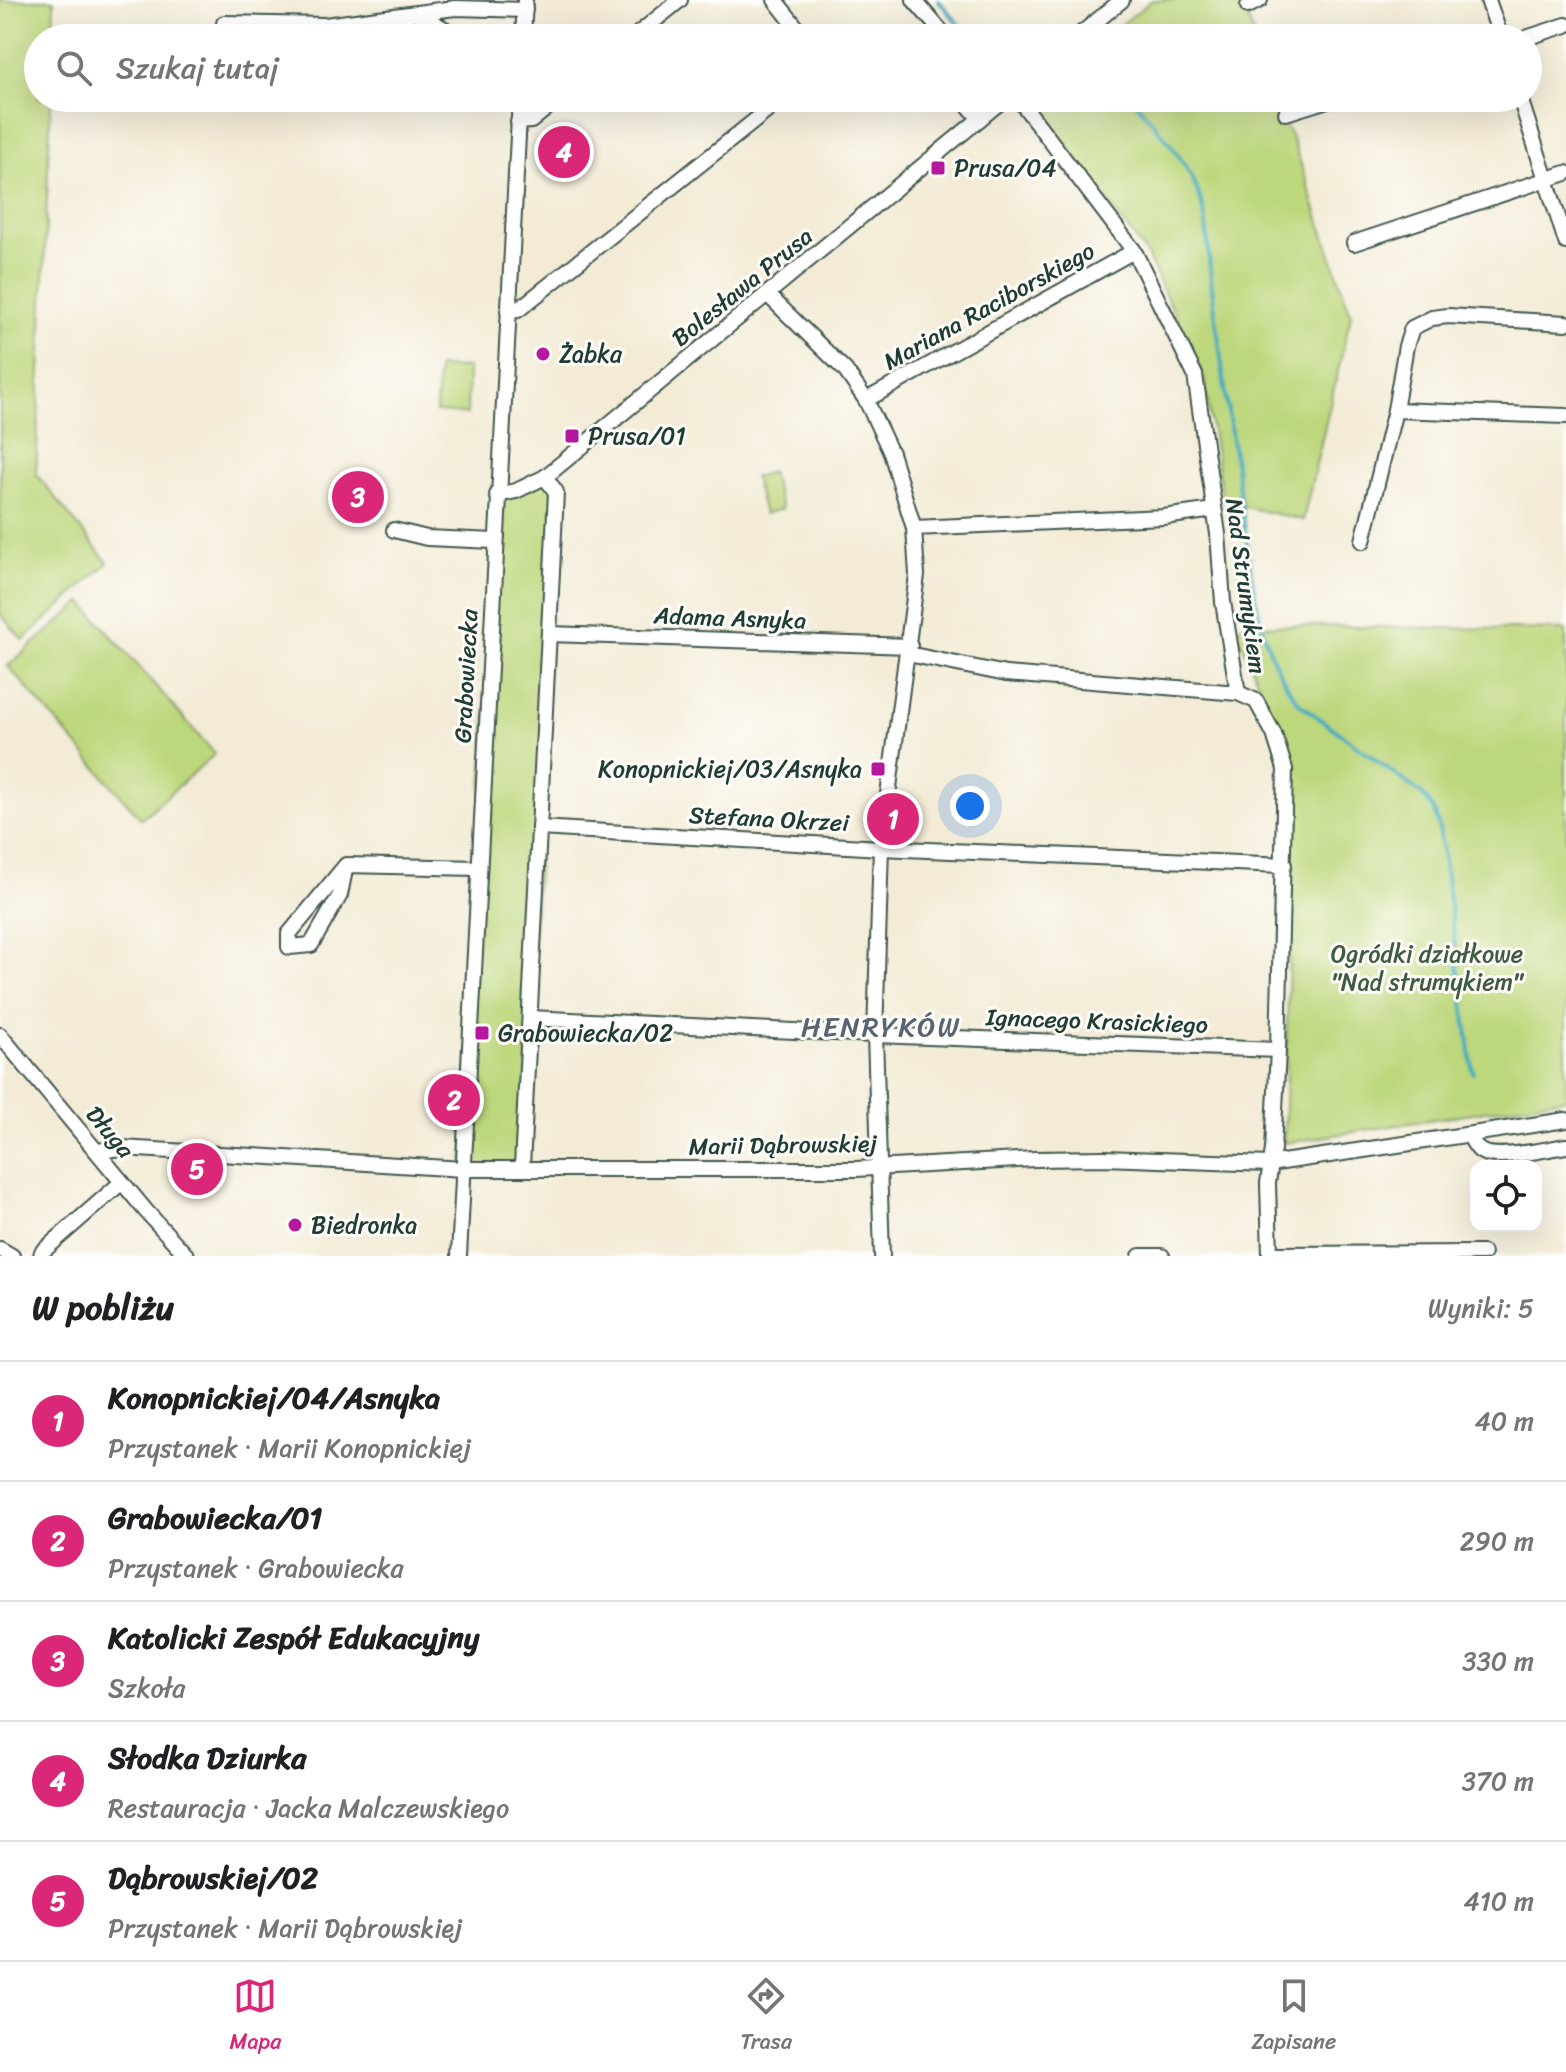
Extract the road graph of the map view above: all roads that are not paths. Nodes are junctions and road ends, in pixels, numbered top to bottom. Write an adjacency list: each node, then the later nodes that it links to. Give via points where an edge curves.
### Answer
1 (680, 0): 12 (street)
2 (775, 0): 13 (street)
3 (914, 0): 14 (street)
4 (1122, 0): 15 (street)
5 (1488, 0): 16 (street)
6 (525, 5): 7 (street)
7 (416, 13): 10 (street); 11 (street)
8 (224, 23): 9 (street)
9 (274, 24)
10 (333, 24)
11 (435, 24)
12 (650, 24)
13 (794, 24)
14 (935, 24)
15 (1093, 24)
16 (1496, 24)
17 (1566, 25): 18 (street)
18 (1542, 33)
19 (519, 112): 29 (street, Grabowiecka)
20 (542, 112): 29 (street, via 531,121)
21 (766, 112): 36 (street, via 518,310)
22 (974, 112): 28 (street)
23 (988, 112): 28 (street, Bolesława Prusa)
24 (1029, 112): 34 (street, Nad Strumykiem)
25 (1289, 112): 27 (street)
26 (1524, 112): 31 (street)
27 (1286, 113)
28 (980, 119): 35 (street, Bolesława Prusa)
29 (518, 122): 36 (street, Grabowiecka)
30 (1566, 173): 31 (street)
31 (1545, 180): 32 (street); 33 (street)
32 (1566, 242)
33 (1354, 243)
34 (1134, 251): 38 (street, Mariana Raciborskiego); 43 (street, Nad Strumykiem, via 1195,375)
35 (768, 295): 38 (street, via 845,370); 41 (street, Bolesława Prusa)
36 (508, 311): 42 (street, Grabowiecka)
37 (1566, 323): 39 (street, via 1448,316 1420,322 1406,346)
38 (866, 400): 44 (street, via 891,453)
39 (1395, 410): 40 (street); 47 (street)
40 (1566, 416)
41 (545, 477): 42 (street, Bolesława Prusa); 48 (street, via 556,492)
42 (497, 495): 46 (street, Grabowiecka)
43 (1214, 510): 44 (street); 50 (street, Nad Strumykiem)
44 (914, 528): 49 (street, via 917,575)
45 (394, 530): 46 (street, via 427,538)
46 (495, 541): 55 (street, Grabowiecka)
47 (1363, 541)
48 (549, 634): 49 (street, Adama Asnyka); 51 (street)
49 (909, 650): 50 (street, Adama Asnyka, via 1006,674); 52 (street)
50 (1238, 693): 54 (street, Nad Strumykiem, via 1256,701 1285,769)
51 (539, 828): 52 (street, Stefana Okrzei); 56 (street)
52 (881, 848): 54 (street, Stefana Okrzei); 58 (street)
53 (346, 865): 53 (street, via 289,934 289,947 311,945 340,895); 55 (street)
54 (1284, 865): 59 (street, Nad Strumykiem)
55 (478, 868): 67 (street, Grabowiecka)
56 (530, 1018): 58 (street, Ignacego Krasickiego); 66 (street)
57 (0, 1035): 63 (street, Długa)
58 (875, 1035): 59 (street, Ignacego Krasickiego); 65 (street)
59 (1278, 1050): 64 (street, Nad Strumykiem)
60 (1566, 1120): 61 (street, Marii Dąbrowskiej)
61 (1469, 1135): 62 (street, via 1486,1153); 64 (street, Marii Dąbrowskiej)
62 (1566, 1146)
63 (97, 1151): 67 (street, Marii Dąbrowskiej, via 122,1148); 68 (street, Długa)
64 (1269, 1164): 65 (street, Marii Dąbrowskiej, via 1104,1158); 72 (street, Nad Strumykiem)
65 (879, 1166): 66 (street, Marii Dąbrowskiej); 77 (street)
66 (522, 1167): 67 (street, Marii Dąbrowskiej)
67 (463, 1169): 76 (street, Grabowiecka)
68 (122, 1182): 74 (street); 75 (street, Długa)
69 (0, 1249): 73 (street)
70 (1483, 1253): 72 (street)
71 (1162, 1255): 78 (street)
72 (1270, 1255)
73 (12, 1256)
74 (41, 1256)
75 (187, 1256)
76 (459, 1256)
77 (882, 1256)
78 (1140, 1256)

